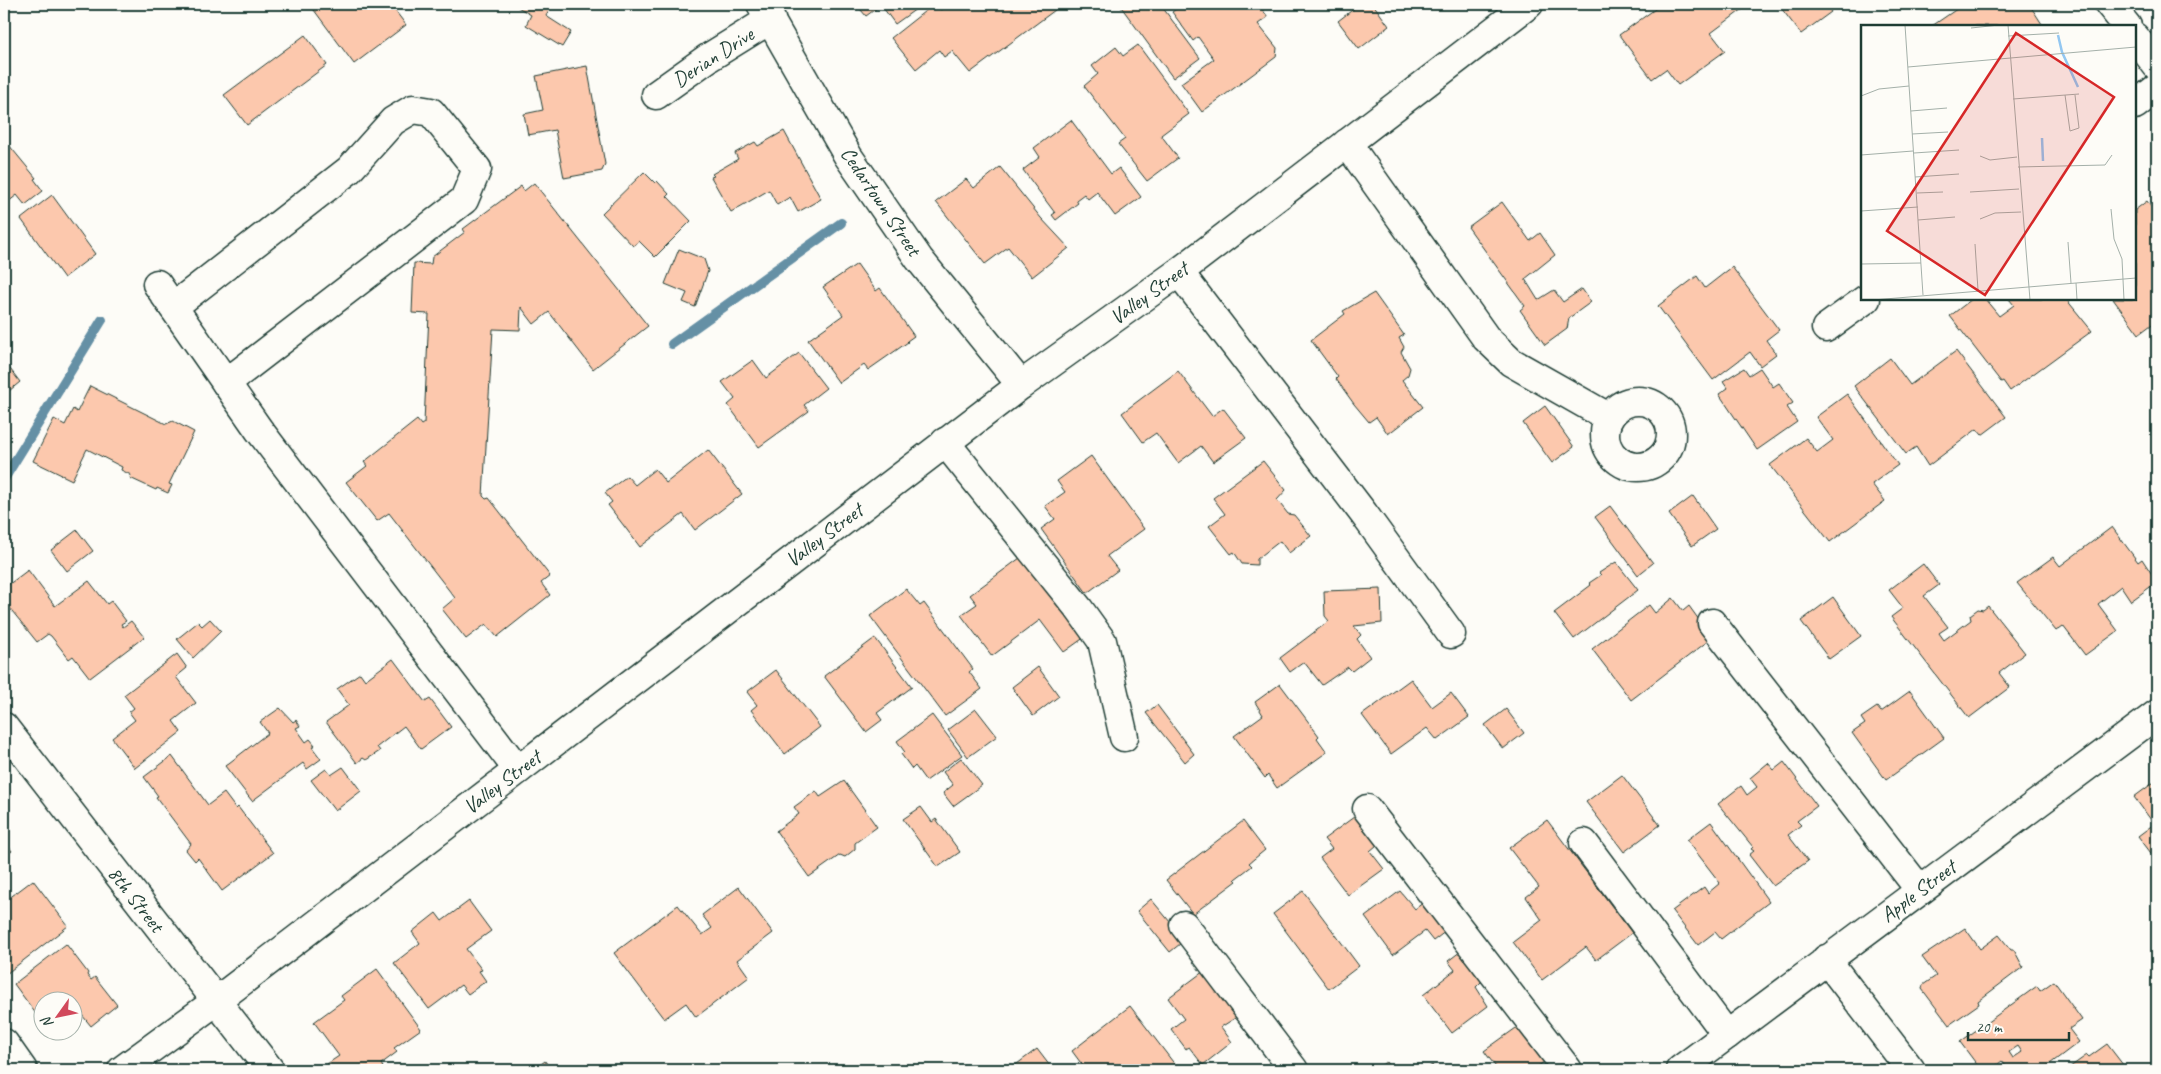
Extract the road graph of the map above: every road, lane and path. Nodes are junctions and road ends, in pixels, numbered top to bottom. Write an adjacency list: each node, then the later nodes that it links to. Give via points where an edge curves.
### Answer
1 (1529, 4): 10 (street, Valley Street)
2 (2109, 4): 4 (street)
3 (766, 11): 8 (street, Derian Drive); 17 (street, Cedartown Street, via 859,172 919,259)
4 (2126, 25)
5 (2136, 38): 6 (street)
6 (2157, 66)
7 (2157, 88): 9 (street)
8 (656, 95)
9 (2136, 103)
10 (1347, 143): 11 (street, Valley Street); 18 (street, via 1486,338 1512,362)
11 (1179, 272): 17 (street, Valley Street); 21 (street, via 1364,514)
12 (157, 284): 14 (street)
13 (1865, 300): 15 (street)
14 (173, 307): 16 (street); 16 (street, via 349,170 393,121 413,108 431,112 477,169 464,200)
15 (1826, 328)
16 (226, 383): 25 (street)
17 (1021, 384): 19 (street, Valley Street)
18 (1608, 417)
19 (945, 442): 24 (street, via 1102,641); 25 (street, Valley Street)
20 (1712, 623): 28 (street)
21 (1451, 634)
22 (2157, 714): 28 (street, Apple Street)
23 (4, 727): 31 (street, 8th Street)
24 (1124, 737)
25 (518, 770): 31 (street, Valley Street)
26 (1367, 809): 38 (street)
27 (1584, 844): 32 (street)
28 (1920, 890): 30 (street, Apple Street)
29 (1184, 925): 37 (street)
30 (1826, 959): 32 (street, Apple Street); 40 (street)
31 (215, 1002): 35 (street, Valley Street); 36 (street, 8th Street)
32 (1727, 1035): 39 (street, Apple Street)
33 (4, 1043): 34 (street)
34 (23, 1070)
35 (122, 1070)
36 (270, 1070)
37 (1294, 1070)
38 (1568, 1070)
39 (1680, 1070)
40 (1911, 1070)

